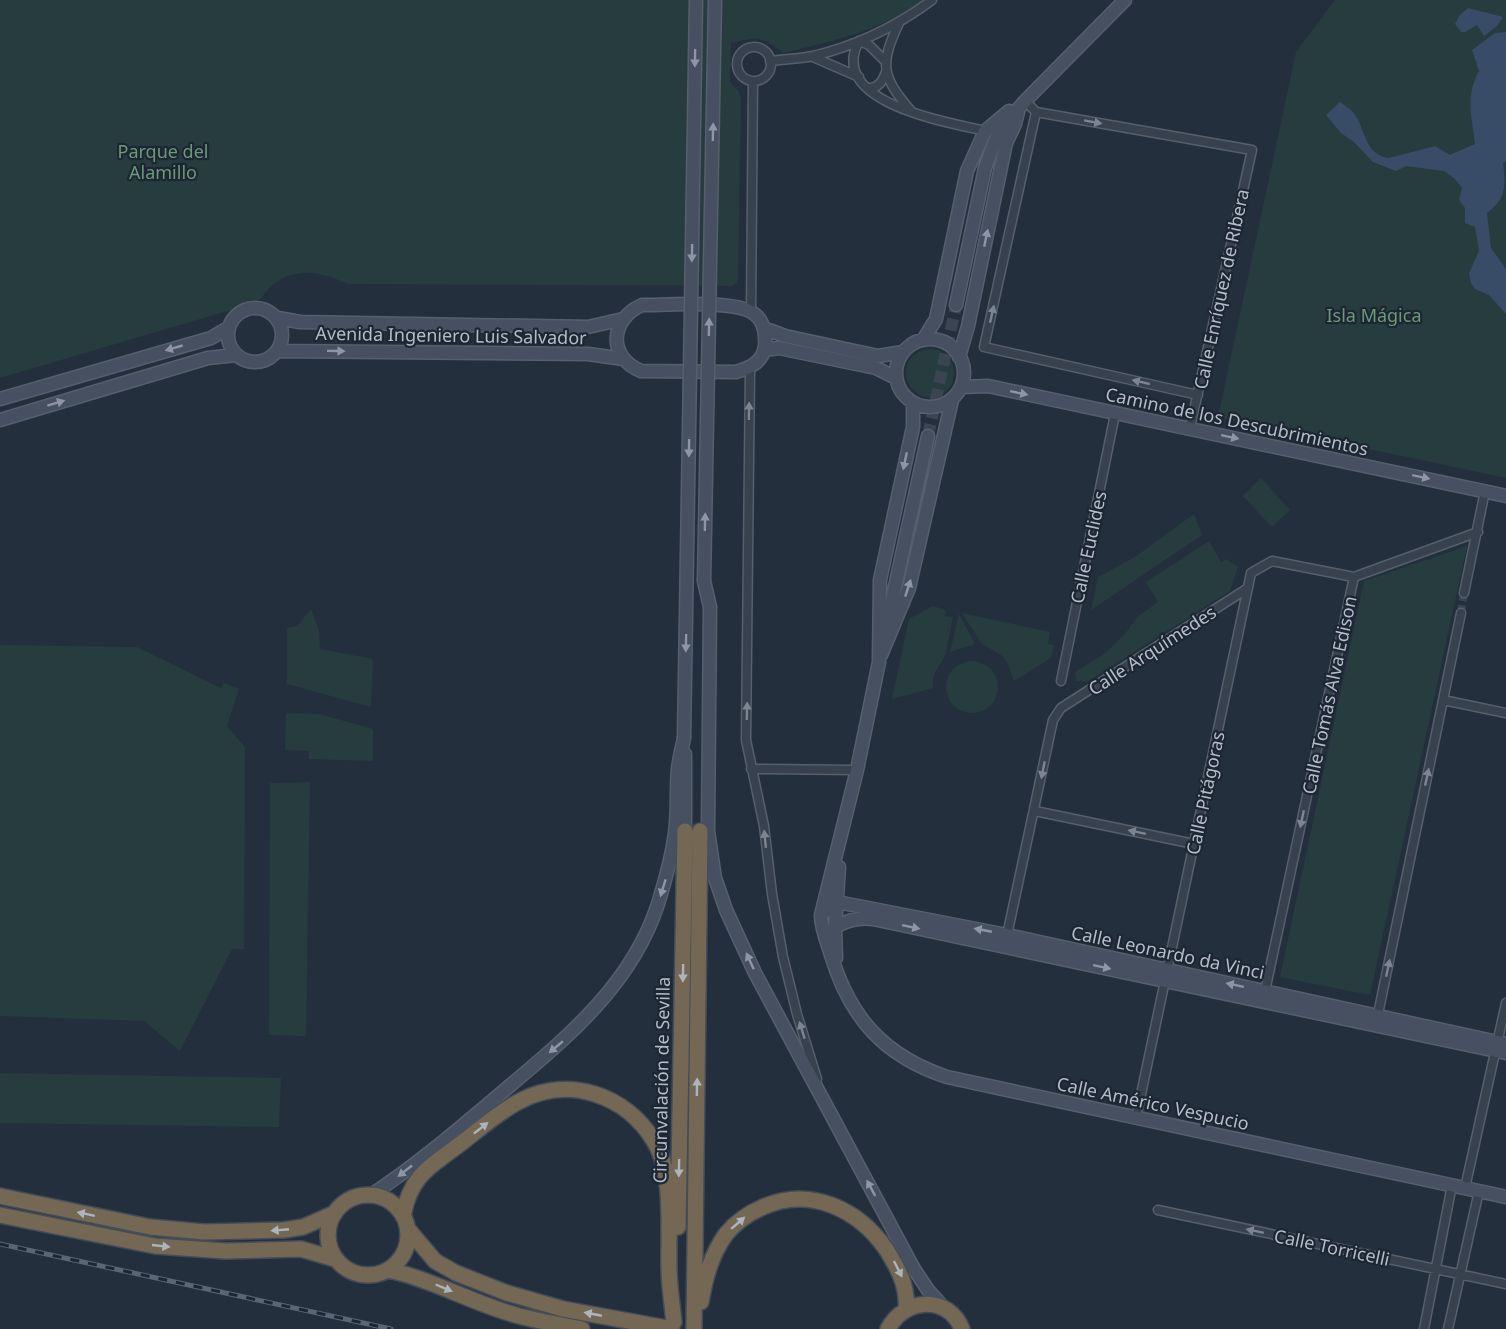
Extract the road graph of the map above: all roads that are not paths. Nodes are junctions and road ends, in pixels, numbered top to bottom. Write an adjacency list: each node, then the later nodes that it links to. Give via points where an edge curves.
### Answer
1 (696, 0): 56 (street, one-way to 56, bridge, via 684,738)
2 (715, 0): 56 (street, one-way to 2, bridge, via 710,607 704,580)
3 (932, 0): 5 (street)
4 (1125, 0): 14 (street)
5 (900, 21): 6 (street); 9 (street)
6 (860, 41): 7 (street); 9 (street); 11 (street, via 854,62)
7 (812, 56): 8 (street); 11 (street)
8 (770, 61): 12 (street, via 767,75); 12 (street, via 760,49 749,48 741,55 739,70 744,78)
9 (885, 61): 10 (street)
10 (886, 72): 13 (street, via 880,84); 16 (street, via 895,92)
11 (859, 77): 13 (street)
12 (753, 81): 19 (street)
13 (868, 88): 16 (street, via 892,106)
14 (1022, 105): 15 (street); 17 (street, via 1006,112); 18 (street, via 996,138 985,168); 29 (street, one-way to 14, via 1006,143)
15 (1036, 112): 34 (street, one-way to 15, via 984,347); 34 (street, Calle Enríquez de Ribera, one-way to 34, via 1252,150)
16 (913, 113): 17 (street)
17 (985, 131): 24 (street, via 967,171 936,319)
18 (956, 305)
19 (751, 311): 21 (street, Avenida Ingeniero Luis Salvador, via 734,306 642,305); 23 (street)
20 (278, 318): 21 (street, Avenida Ingeniero Luis Salvador, via 300,322 588,327); 22 (street, via 254,307 238,313); 26 (street, via 283,335)
21 (622, 319): 30 (street, via 616,339)
22 (228, 328): 28 (street, via 230,347); 35 (street, one-way to 35, via 211,338)
23 (764, 328): 25 (street); 27 (street, via 878,356)
24 (923, 340): 27 (street); 29 (street, via 944,342)
25 (764, 350): 31 (street); 32 (street, via 779,348 871,367)
26 (278, 351): 28 (street, via 261,362); 30 (street, Avenida Ingeniero Luis Salvador, one-way to 30, via 588,354)
27 (903, 352): 32 (street)
28 (236, 355): 39 (street, one-way to 28, via 208,358)
29 (959, 357): 33 (street, via 964,377)
30 (624, 359): 31 (street, Avenida Ingeniero Luis Salvador, via 633,368 649,371 736,372)
31 (750, 368): 53 (street, one-way to 31, via 746,740)
32 (896, 378): 37 (street)
33 (961, 387): 36 (street); 38 (street, Camino de los Descubrimientos, one-way to 38, via 988,386)
34 (1198, 395): 40 (street, Calle Enríquez de Ribera)
35 (0, 399)
36 (952, 400): 37 (street, via 926,408); 49 (street, Calle Américo Vespucio, one-way to 36, via 909,588)
37 (913, 404): 49 (street, Calle Américo Vespucio, one-way to 49, via 913,427 880,580)
38 (1116, 414): 40 (street, Camino de los Descubrimientos); 50 (street, Calle Euclides)
39 (0, 420)
40 (1190, 428): 42 (street, Camino de los Descubrimientos, one-way to 42)
41 (928, 436): 49 (street)
42 (1485, 491): 43 (street, Camino de los Descubrimientos); 44 (street)
43 (1506, 496)
44 (1478, 532): 45 (street, Calle Tomás Alva Edison); 47 (street)
45 (1354, 577): 46 (street, Calle Pitágoras, via 1272,561 1251,573); 63 (street, Calle Tomás Alva Edison, one-way to 63)
46 (1248, 588): 55 (street, Calle Arquímedes, one-way to 55, via 1061,708 1053,720); 58 (street, Calle Pitágoras)
47 (1464, 593)
48 (1461, 614): 51 (street)
49 (879, 662): 54 (street, Calle Américo Vespucio)
50 (1061, 681)
51 (1443, 700): 52 (street); 65 (street, one-way to 51)
52 (1506, 713)
53 (751, 769): 54 (street); 67 (street, one-way to 53, via 783,957 764,826)
54 (856, 770): 57 (street, Calle Américo Vespucio)
55 (1035, 811): 58 (street, one-way to 55); 61 (street)
56 (692, 831): 67 (street, one-way to 56, via 755,974); 72 (street, one-way to 72, via 668,869 657,907 636,953 600,1005 564,1041 466,1123); 82 (highway, Circunvalación de Sevilla, one-way to 82); 83 (highway, Circunvalación de Sevilla, one-way to 56)
57 (841, 839): 59 (street, Calle Américo Vespucio); 60 (street, Calle Américo Vespucio)
58 (1194, 844): 62 (street, Calle Pitágoras)
59 (837, 902): 60 (street, Calle Américo Vespucio); 61 (street, Calle Leonardo da Vinci, one-way to 59)
60 (828, 919): 61 (street, Calle Leonardo da Vinci, one-way to 61, via 873,919); 68 (street, Calle Américo Vespucio, via 836,973 856,1013 904,1059 947,1077)
61 (1006, 941): 62 (street, Calle Leonardo da Vinci)
62 (1166, 975): 63 (street, Calle Leonardo da Vinci); 68 (street, Calle Pitágoras)
63 (1264, 996): 65 (street, Calle Leonardo da Vinci)
64 (1506, 1003): 66 (street)
65 (1377, 1021): 66 (street, Calle Leonardo da Vinci)
66 (1501, 1048): 70 (street)
67 (825, 1106): 87 (street, one-way to 67, via 914,1269)
68 (1136, 1118): 69 (street, Calle Américo Vespucio)
69 (1452, 1185): 70 (street, Calle Américo Vespucio); 80 (street)
70 (1465, 1188): 71 (street, Calle Américo Vespucio)
71 (1479, 1191): 74 (street, Calle Américo Vespucio); 84 (street)
72 (371, 1195): 76 (highway, via 348,1199); 78 (highway, via 395,1205)
73 (0, 1196): 76 (highway, one-way to 73, via 303,1227 284,1230 204,1232 150,1227)
74 (1506, 1197)
75 (1158, 1210): 80 (street, Calle Torricelli, one-way to 75)
76 (335, 1213): 79 (highway, via 328,1236)
77 (0, 1215): 79 (highway, one-way to 79, via 155,1246 226,1251 301,1249)
78 (405, 1222): 81 (highway, via 405,1252); 82 (highway, one-way to 82, via 407,1196 417,1179 509,1107 543,1091 590,1092 634,1115 659,1149 667,1192); 88 (highway, one-way to 78, via 563,1309 507,1293 435,1261)
79 (336, 1259): 81 (highway, via 354,1274 378,1275)
80 (1436, 1269): 84 (street, Calle Torricelli); 93 (street)
81 (388, 1270): 90 (highway, one-way to 90, via 414,1276 518,1316)
82 (673, 1271): 88 (highway)
83 (701, 1271): 86 (highway, one-way to 86, via 728,1232 750,1214 788,1200 821,1201 844,1209 873,1231 902,1278); 91 (highway)
84 (1460, 1274): 85 (street, Calle Torricelli); 94 (street)
85 (1506, 1284)
86 (906, 1309): 87 (highway, via 932,1304); 89 (highway)
87 (945, 1309): 92 (highway)
88 (673, 1326)
89 (887, 1326)
90 (582, 1329)
91 (695, 1329)
92 (962, 1329)
93 (1424, 1329)
94 (1448, 1329)

